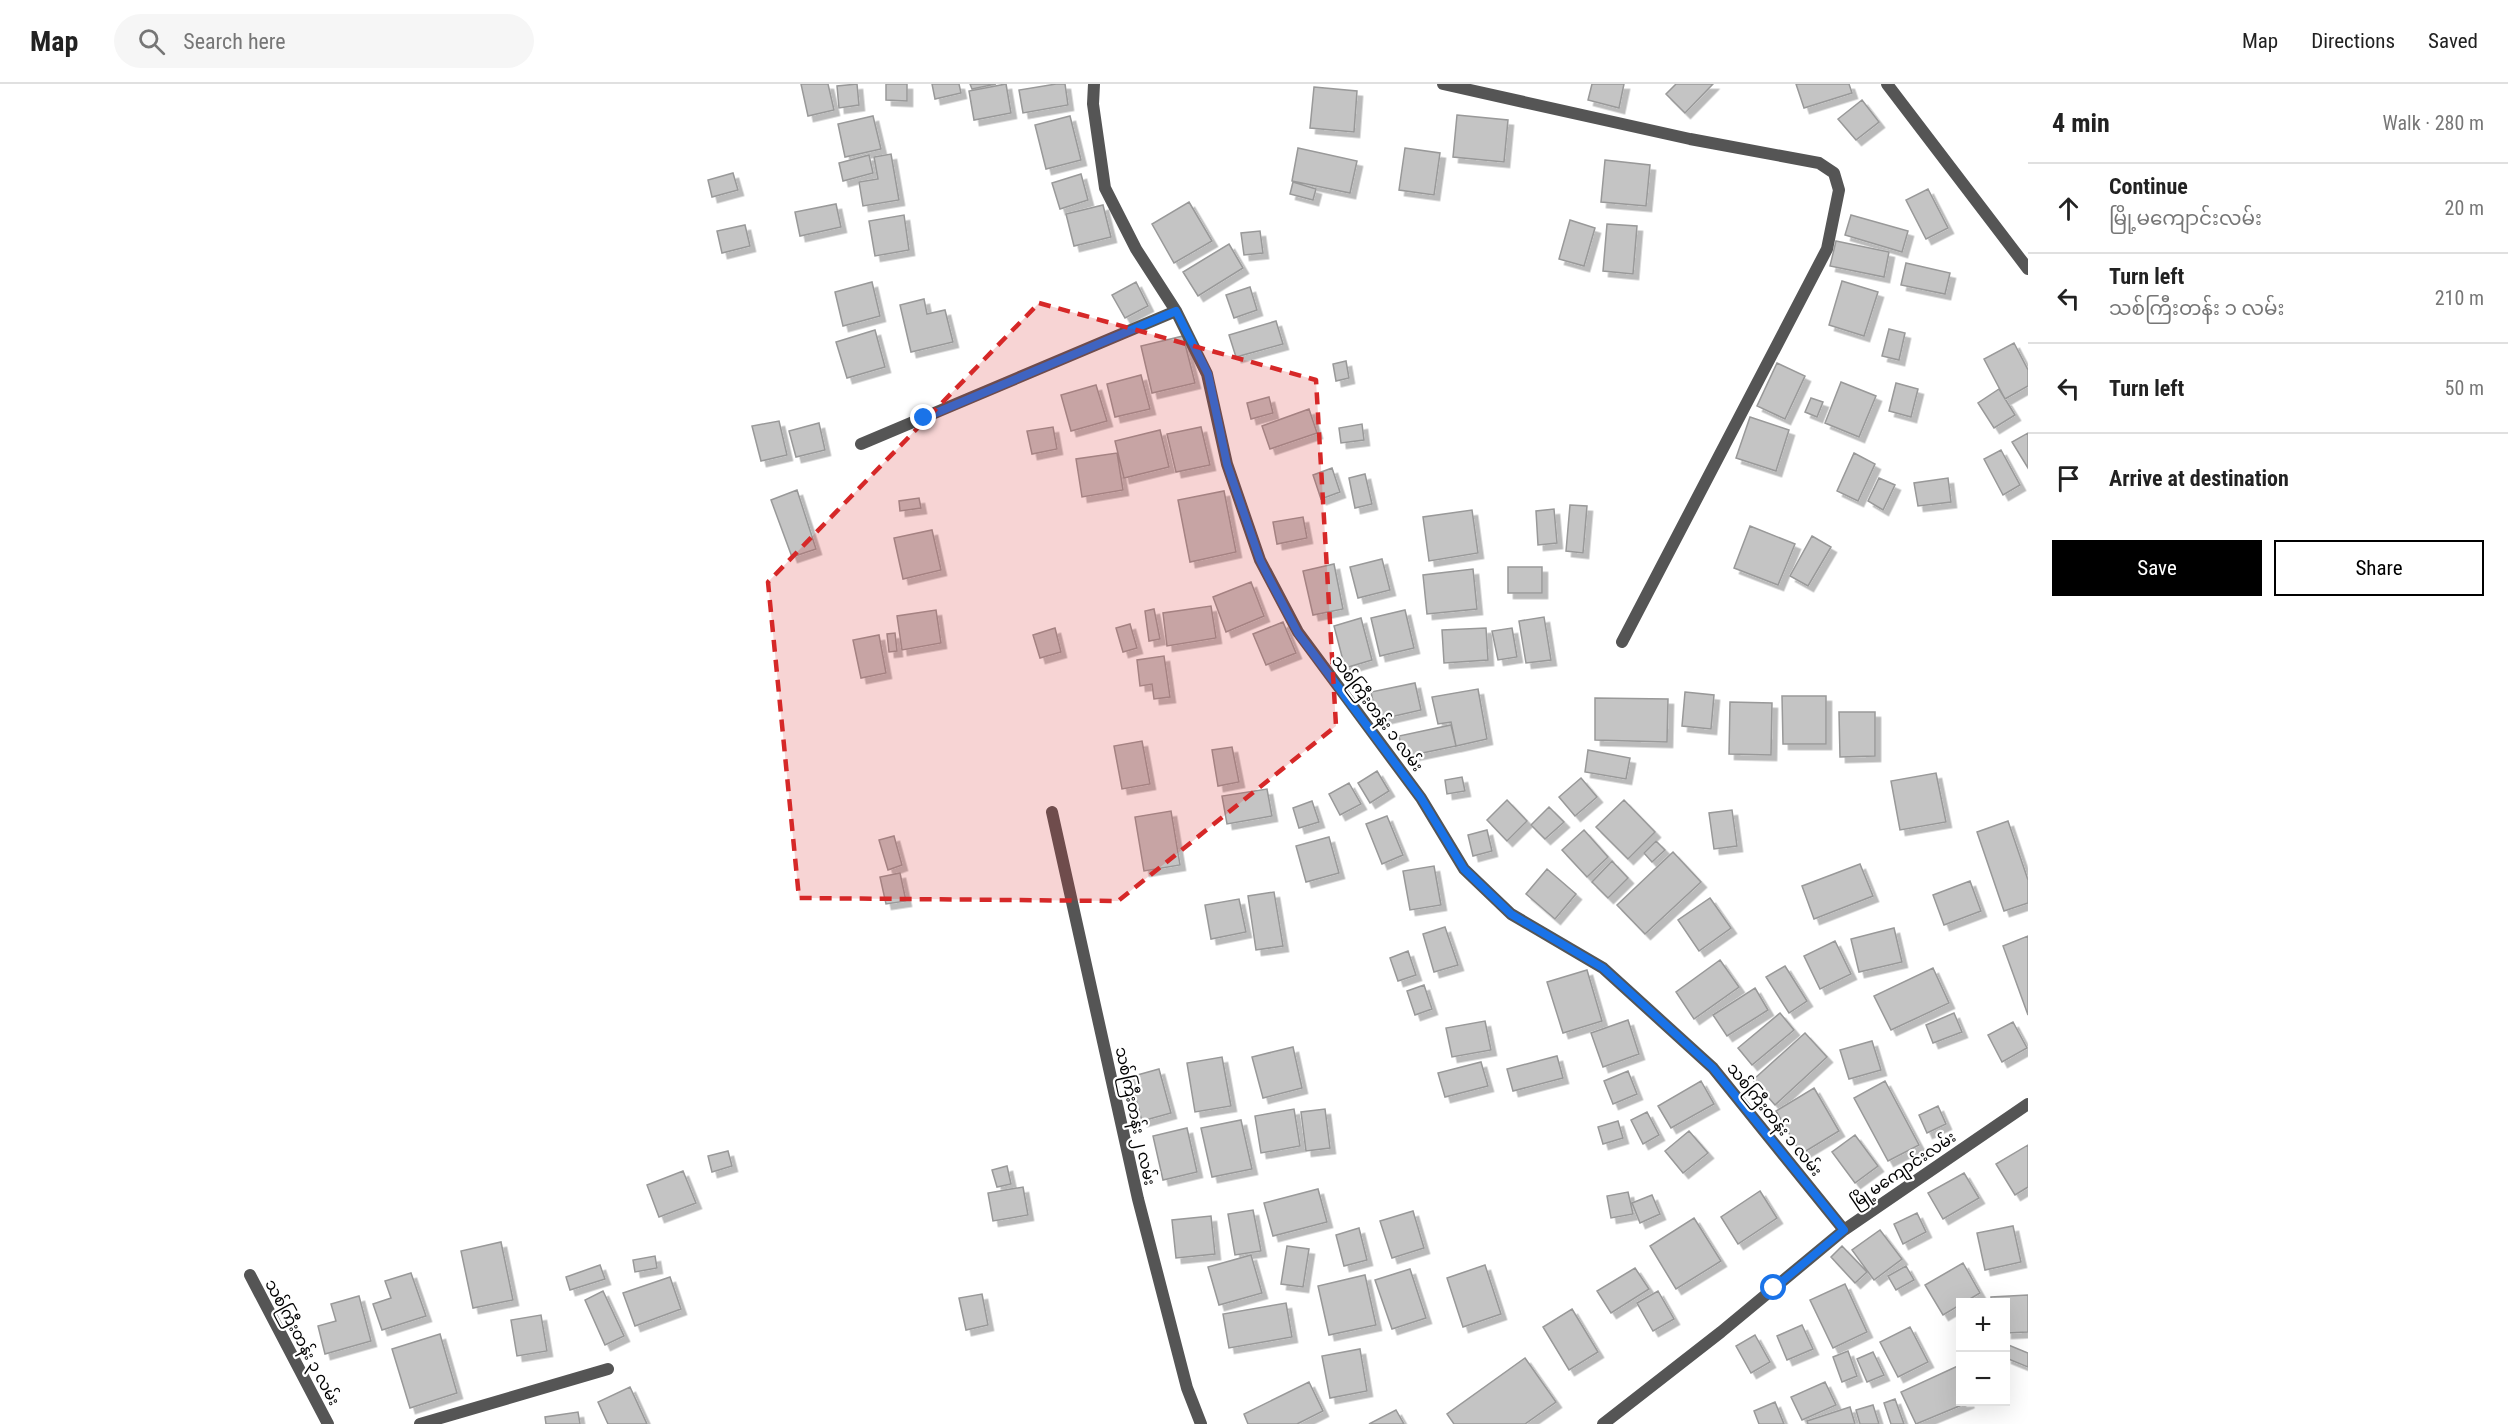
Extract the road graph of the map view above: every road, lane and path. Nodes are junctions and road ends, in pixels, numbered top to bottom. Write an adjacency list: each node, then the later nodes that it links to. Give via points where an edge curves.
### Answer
1 (1094, 84): 5 (street, သစ်ကြီးတန်း ၁ လမ်း, via 1093,104 1105,188 1136,249)
2 (1443, 84): 7 (street, via 1690,139 1819,163 1834,173 1839,190 1827,249)
3 (1887, 84): 4 (street)
4 (2028, 269)
5 (1176, 311): 6 (street); 10 (street, သစ်ကြီးတန်း ၁ လမ်း, via 1208,374 1227,464 1260,560 1298,633 1421,798 1464,869 1511,914 1603,968 1713,1068)
6 (861, 444)
7 (1622, 642)
8 (1052, 812): 15 (street, သစ်ကြီးတန်း ၂ လမ်း, via 1137,1199)
9 (2028, 1104): 10 (street, မြို့မကျောင်းလမ်း)
10 (1844, 1230): 16 (street, မြို့မကျောင်းလမ်း)
11 (250, 1275): 13 (street, သစ်ကြီးတန်း ၃ လမ်း)
12 (608, 1369): 14 (street)
13 (328, 1424)
14 (420, 1424)
15 (1201, 1424)
16 (1603, 1424)

